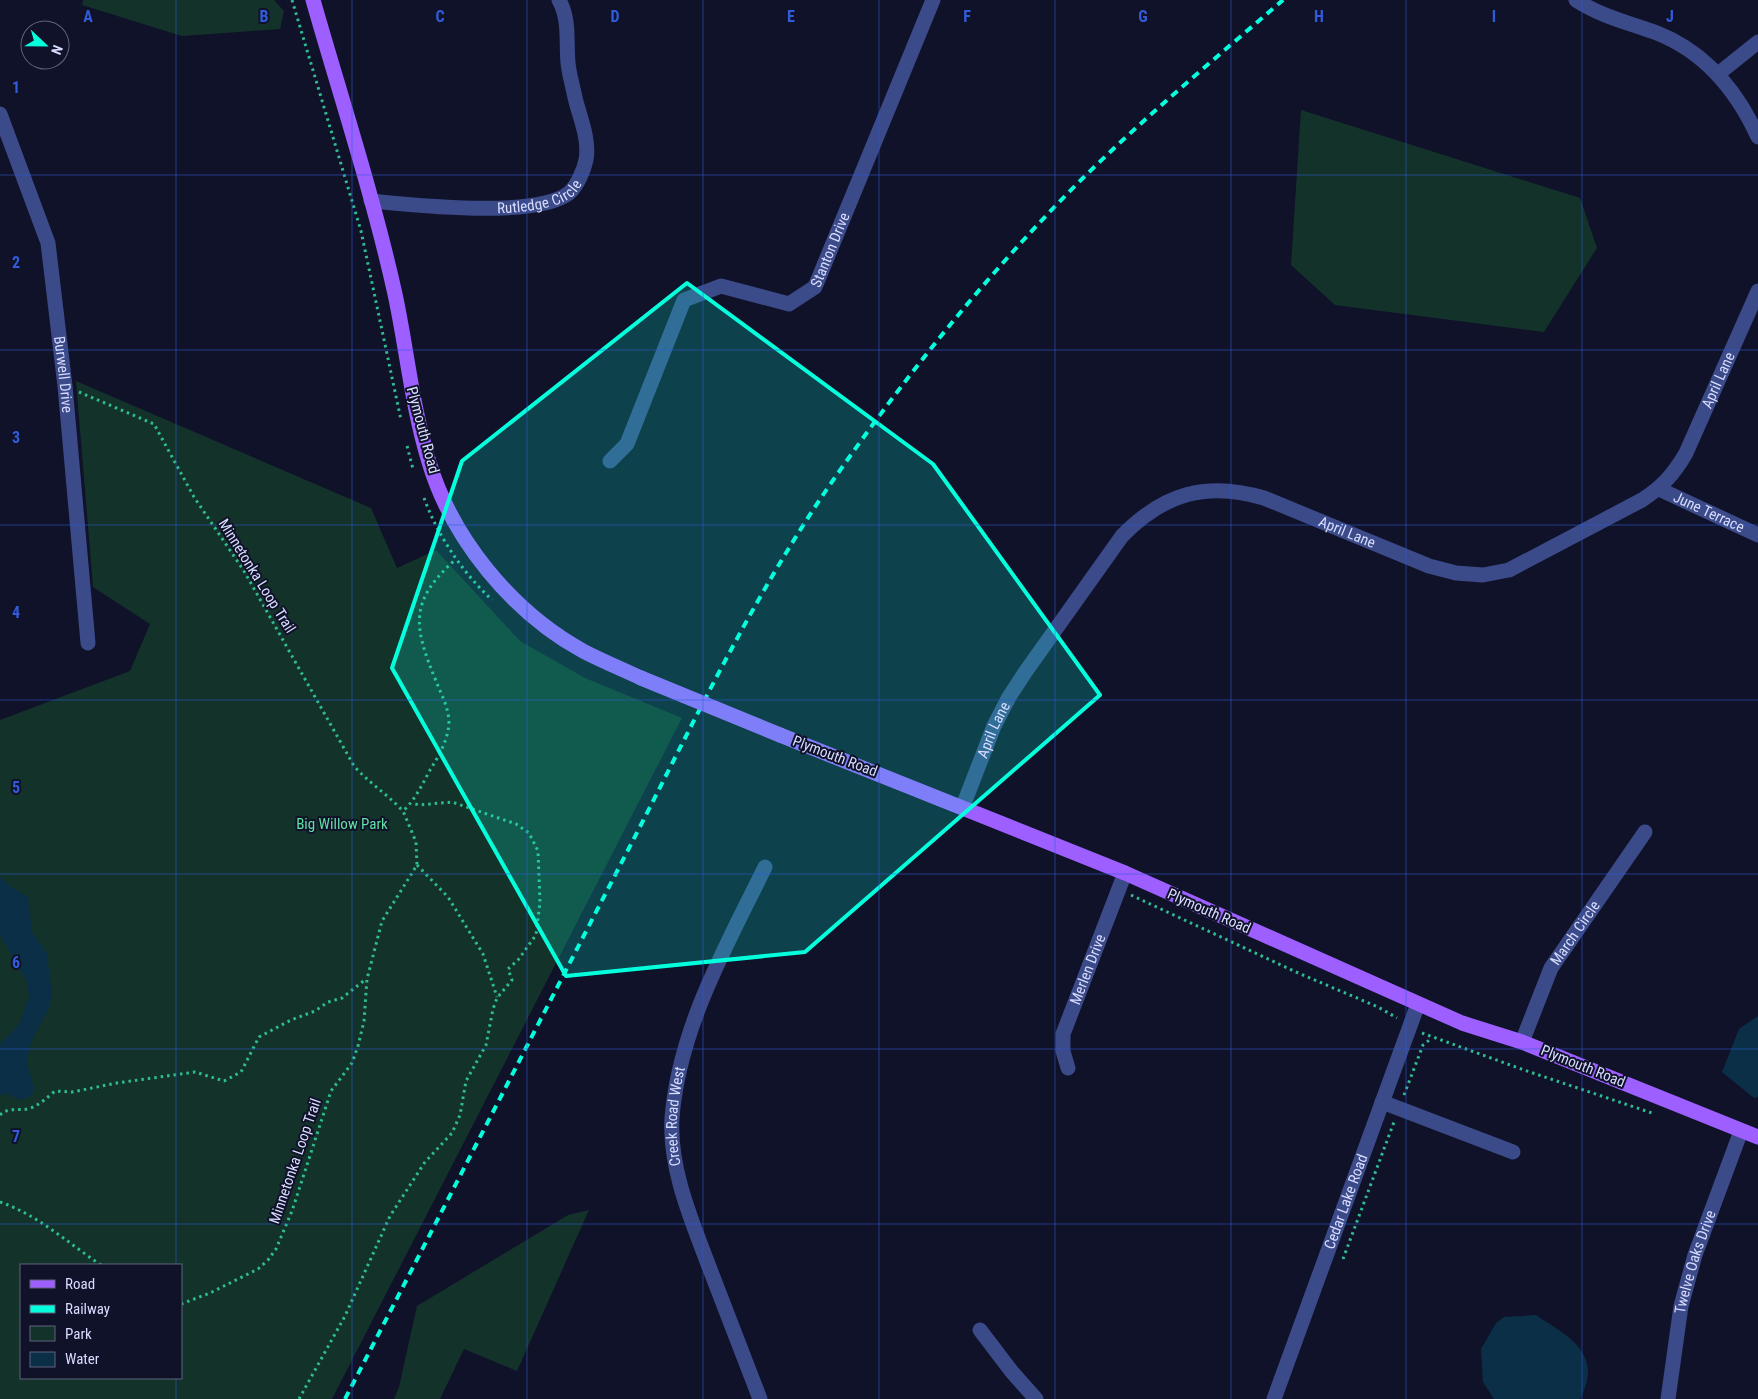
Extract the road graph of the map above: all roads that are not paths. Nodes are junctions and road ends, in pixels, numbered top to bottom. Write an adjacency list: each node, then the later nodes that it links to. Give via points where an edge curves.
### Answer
1 (313, 0): 9 (main road, Plymouth Road)
2 (559, 0): 9 (street, Rutledge Circle, via 564,9 568,62 586,141 586,159 570,192 536,206 448,208)
3 (934, 0): 11 (street, Stanton Drive, via 815,287 789,304 722,286 684,300 626,444)
4 (1576, 0): 6 (street, via 1605,15 1659,34 1707,63)
5 (1758, 42): 6 (street)
6 (1718, 74): 8 (street, via 1732,89)
7 (0, 114): 14 (street, Burwell Drive, via 48,243 65,386)
8 (1758, 136)
9 (371, 201): 15 (main road, Plymouth Road, bridge, via 395,294 409,376 429,462 449,512 499,582 532,615 582,650 780,735)
10 (1758, 291): 12 (street, April Lane, via 1686,453 1675,472)
11 (610, 462)
12 (1658, 489): 13 (street, June Terrace); 15 (street, April Lane, via 1509,570 1483,575 1429,566 1240,491 1214,490 1162,504 1141,517 1122,536 1026,671 994,726)
13 (1758, 535)
14 (88, 643)
15 (963, 806): 18 (main road, Plymouth Road)
16 (1645, 832): 20 (street, March Circle, via 1551,968)
17 (765, 868): 27 (street, Creek Road West, via 708,985 690,1033 678,1078 672,1120 676,1163 689,1212)
18 (1125, 873): 19 (main road, Plymouth Road); 21 (street, Merlen Drive, via 1063,1034)
19 (1418, 1004): 20 (main road, Plymouth Road, via 1462,1023); 22 (street, Cedar Lake Road)
20 (1522, 1042): 23 (main road, Plymouth Road)
21 (1068, 1068)
22 (1382, 1102): 25 (street); 29 (street, Cedar Lake Road)
23 (1740, 1131): 24 (main road, Plymouth Road); 30 (street, Twelve Oaks Drive, via 1683,1297)
24 (1758, 1137)
25 (1513, 1152)
26 (980, 1330): 28 (street)
27 (760, 1399)
28 (1036, 1399)
29 (1274, 1399)
30 (1668, 1399)

